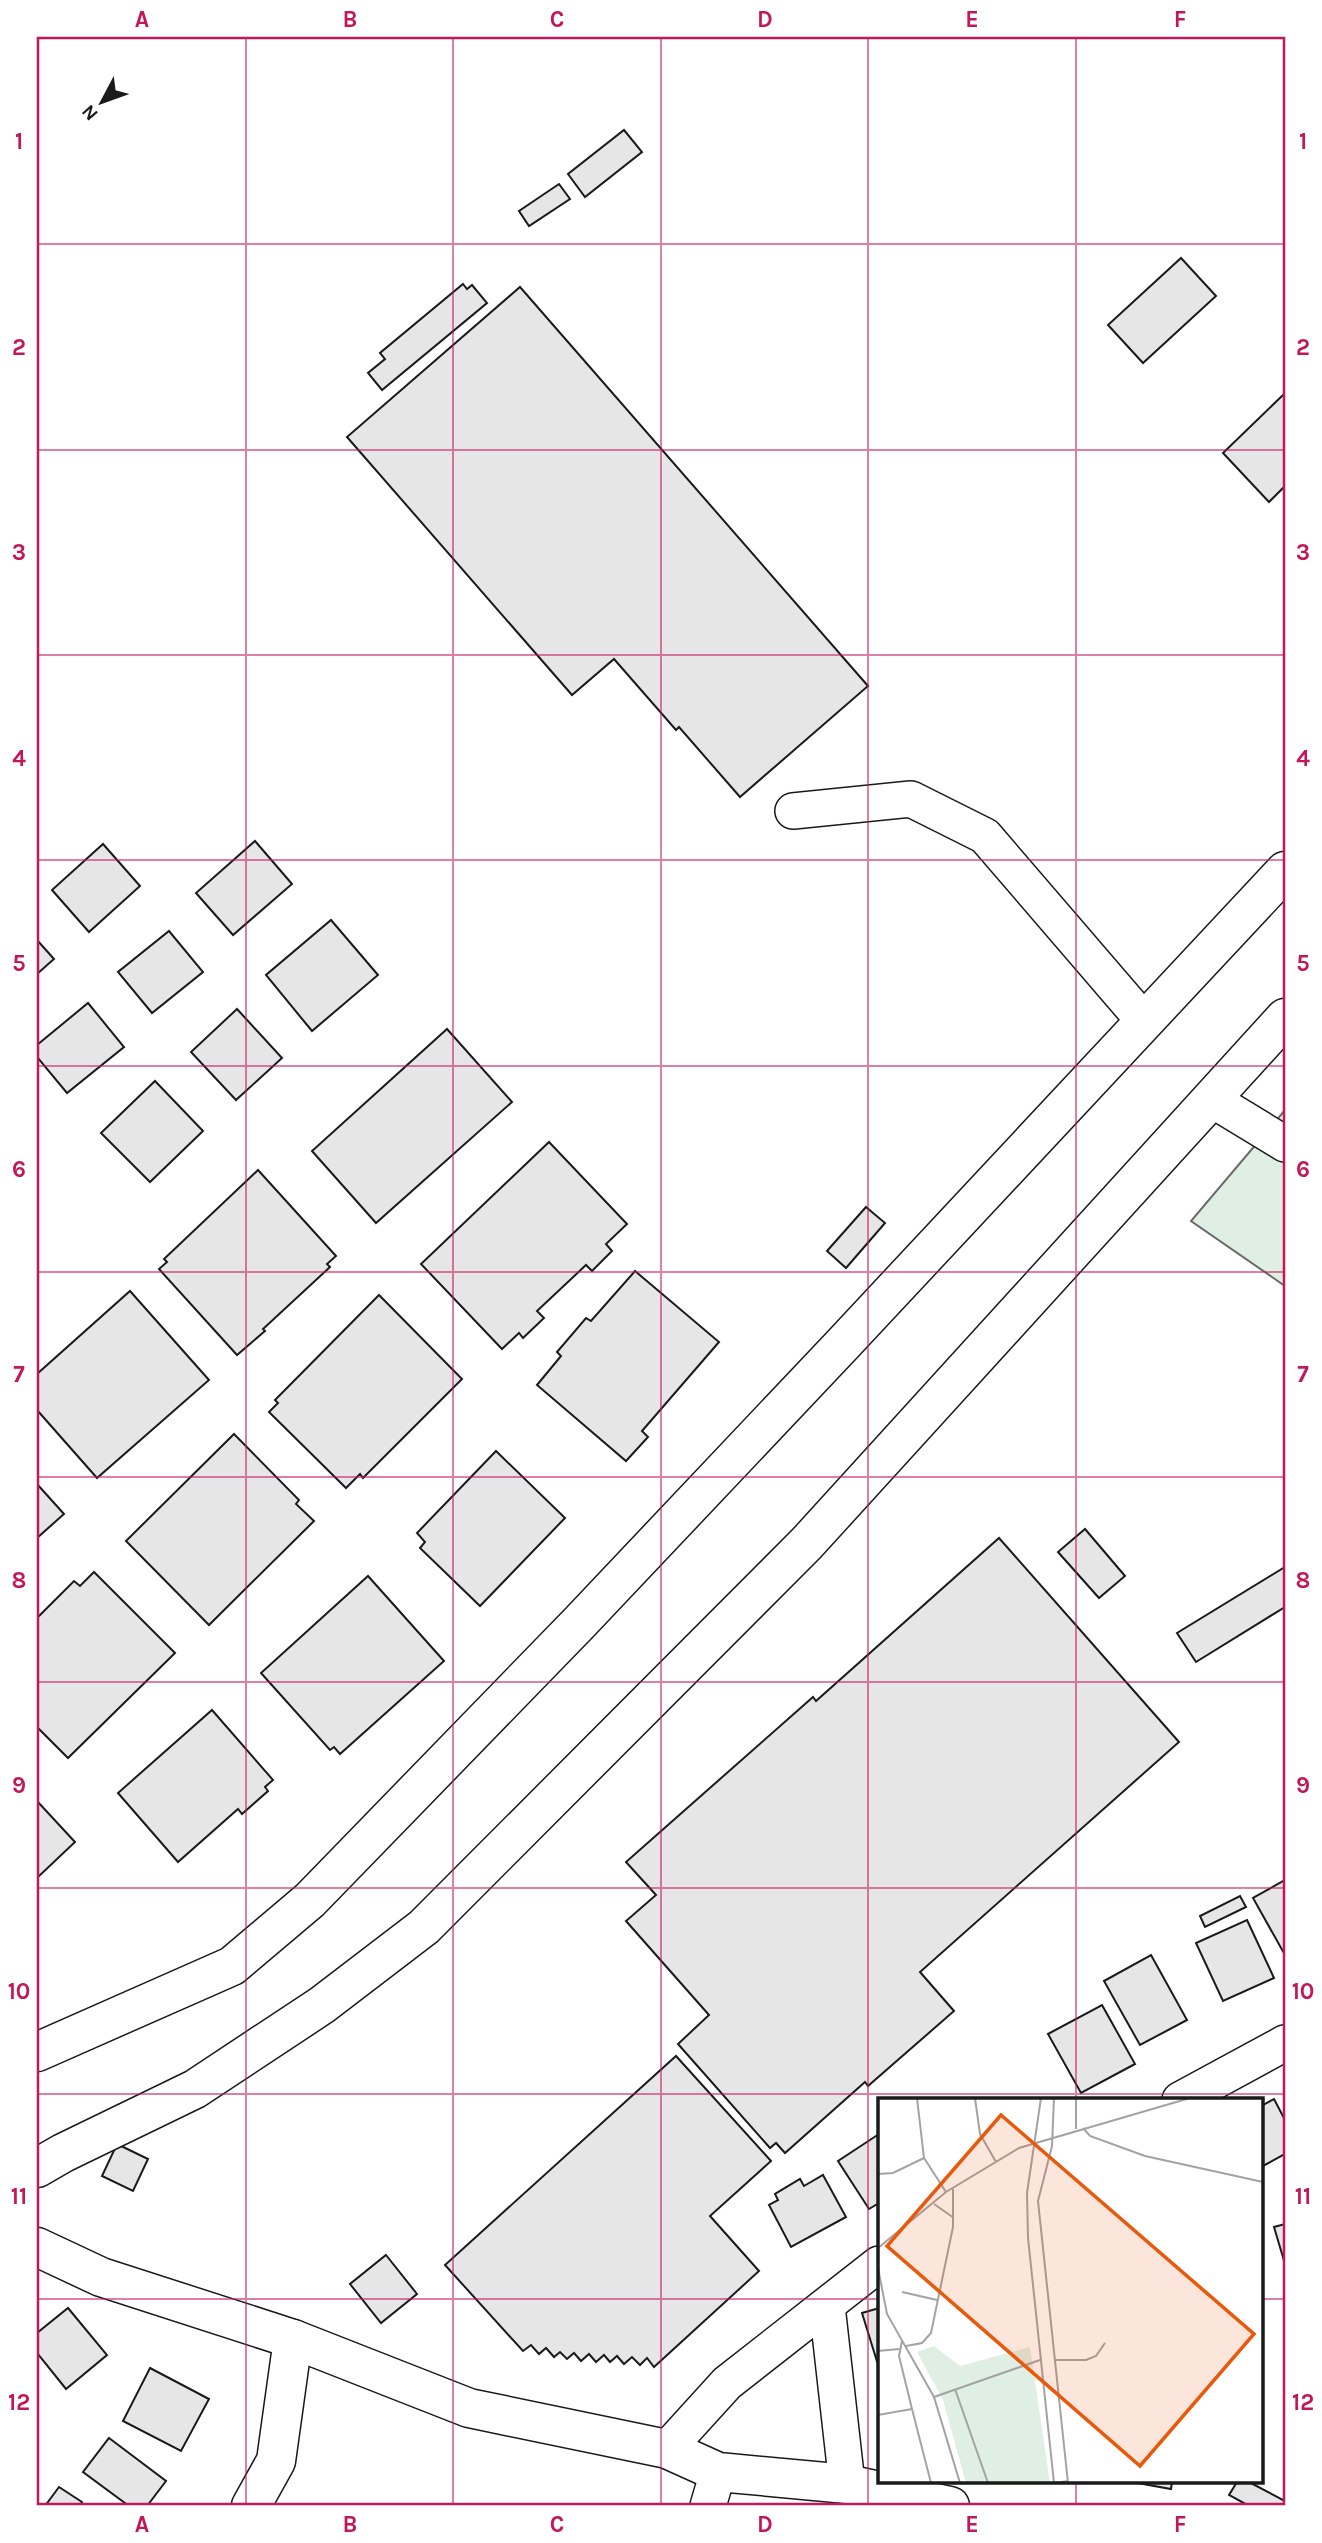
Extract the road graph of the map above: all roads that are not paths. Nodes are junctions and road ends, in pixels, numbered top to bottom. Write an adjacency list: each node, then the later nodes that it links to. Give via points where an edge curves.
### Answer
1 (793, 811): 4 (street, via 911,799 985,836)
2 (1285, 871): 4 (street)
3 (1285, 1018): 5 (street)
4 (1144, 1021): 8 (street, via 787,1404 310,1900 232,1966)
5 (1211, 1099): 6 (street); 10 (street, via 807,1543 424,1927 322,2006 195,2089)
6 (1285, 1144)
7 (1285, 2043): 9 (street)
8 (37, 2052)
9 (1184, 2098)
10 (37, 2168)
11 (37, 2247): 14 (street, via 101,2277)
12 (878, 2265): 13 (street)
13 (827, 2306): 15 (street, via 727,2383); 16 (street)
14 (293, 2339): 15 (street, via 469,2407); 18 (street, via 276,2461)
15 (667, 2449): 17 (street)
16 (847, 2484): 17 (street); 19 (street)
17 (713, 2489)
18 (251, 2506)
19 (950, 2506)

